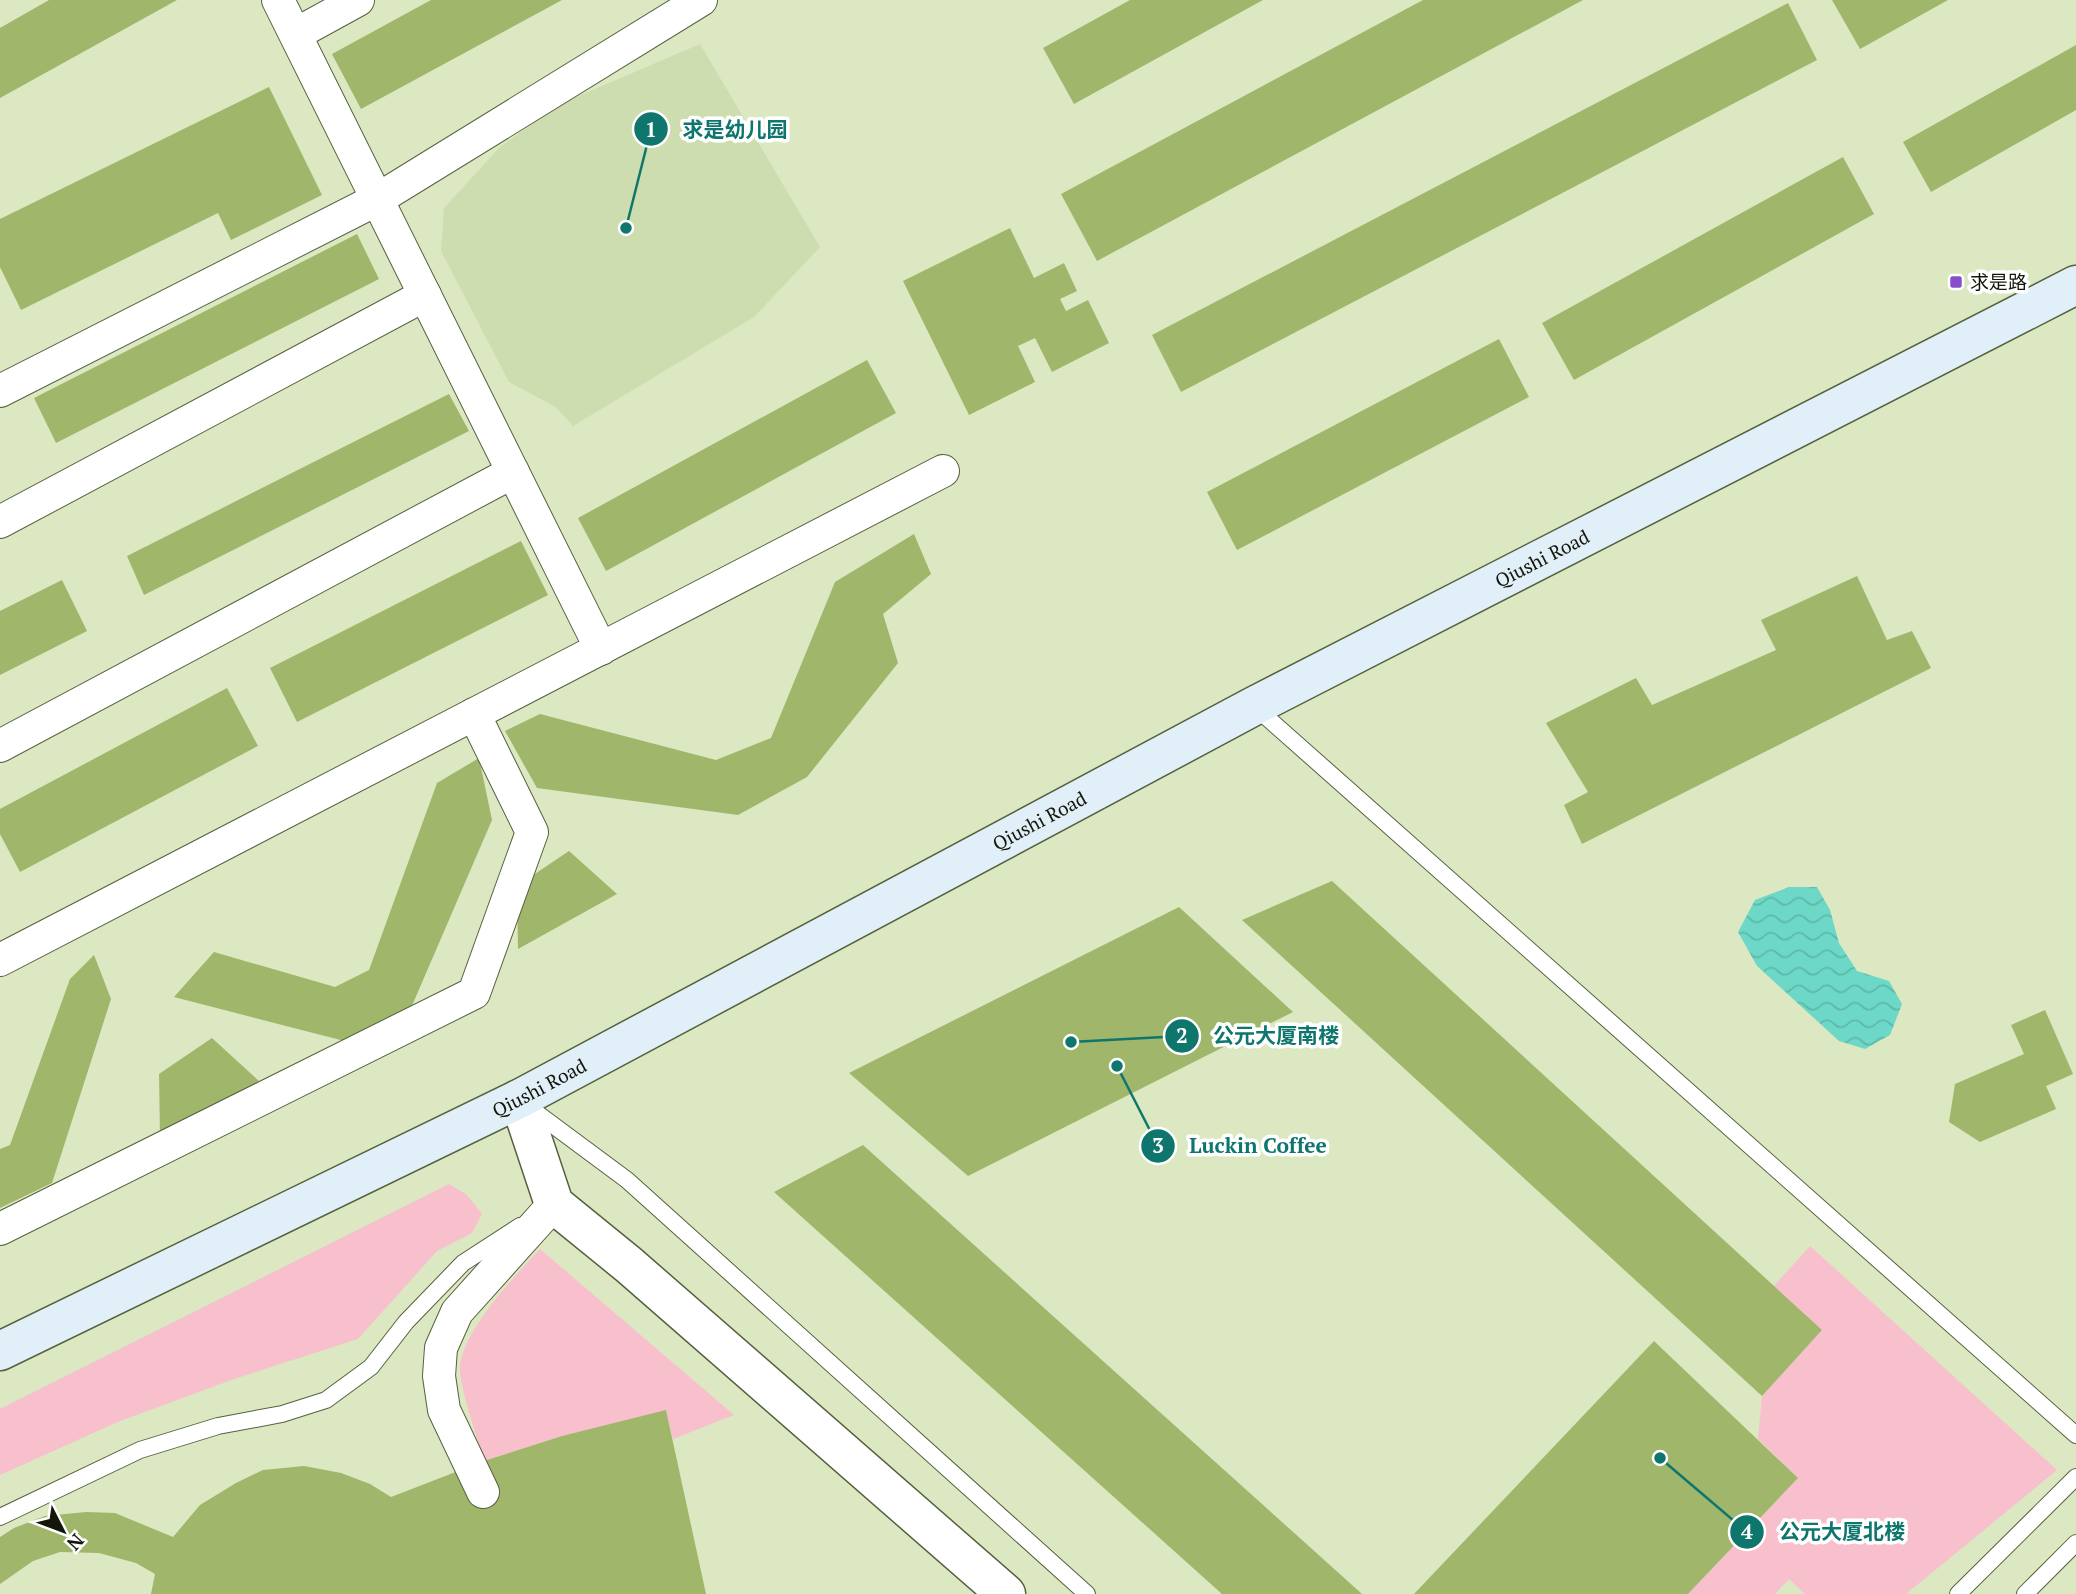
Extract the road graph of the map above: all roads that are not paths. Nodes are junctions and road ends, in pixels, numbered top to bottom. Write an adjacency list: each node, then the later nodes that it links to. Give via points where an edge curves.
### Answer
1 (278, 0): 4 (street)
2 (358, 0): 4 (street)
3 (701, 0): 5 (street)
4 (296, 34): 5 (street)
5 (378, 199): 7 (street); 8 (street)
6 (2076, 285): 13 (main road, Qiushi Road)
7 (425, 295): 10 (street); 11 (street)
8 (0, 391)
9 (943, 471): 12 (street)
10 (513, 472): 12 (street); 15 (street)
11 (0, 522)
12 (601, 649): 14 (street)
13 (1254, 706): 17 (main road, Qiushi Road); 21 (lane)
14 (474, 714): 16 (street); 19 (street, via 532,832 474,993)
15 (0, 746)
16 (0, 960)
17 (519, 1099): 18 (street); 20 (main road, Qiushi Road); 27 (lane, via 627,1180)
18 (554, 1204): 23 (street, via 457,1312 441,1348 444,1410); 24 (lane, via 463,1263 406,1322 371,1367 326,1400 141,1450); 26 (street)
19 (0, 1229)
20 (0, 1351)
21 (2076, 1435)
22 (2076, 1477): 28 (lane)
23 (483, 1492)
24 (0, 1517)
25 (2076, 1543): 29 (lane)
26 (1006, 1594)
27 (1087, 1594)
28 (1958, 1594)
29 (2025, 1594)

